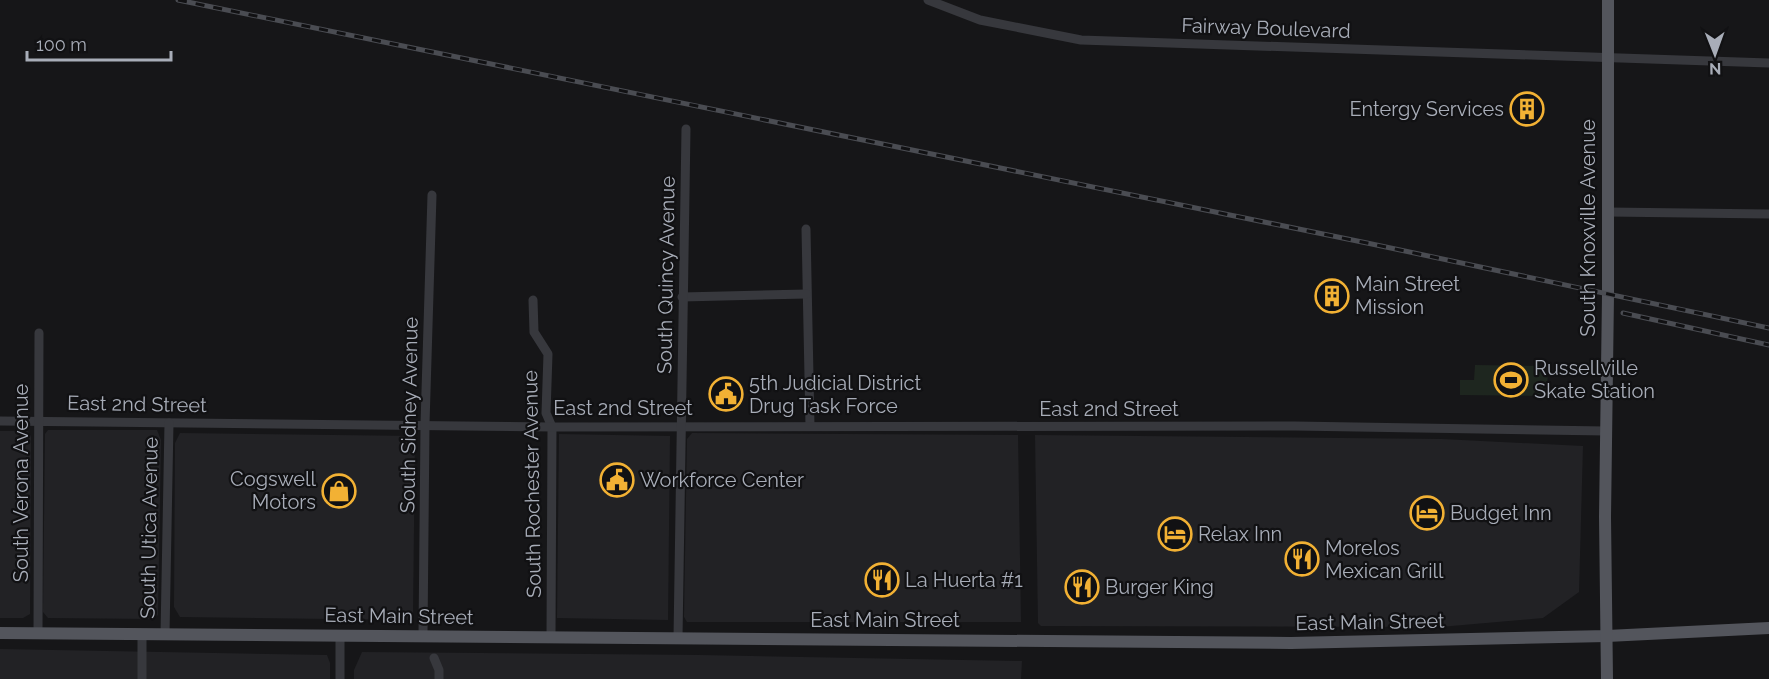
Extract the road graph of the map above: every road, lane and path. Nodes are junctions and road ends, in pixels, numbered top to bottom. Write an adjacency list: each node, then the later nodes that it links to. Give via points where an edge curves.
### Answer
1 (928, 0): 3 (street, Fairway Boulevard, via 981,20 1081,40)
2 (1608, 0): 3 (main road, South Knoxville Avenue)
3 (1608, 59): 4 (street, Fairway Boulevard); 7 (main road, South Knoxville Avenue)
4 (1769, 63)
5 (686, 129): 11 (street, South Quincy Avenue)
6 (432, 195): 17 (street, South Sidney Avenue)
7 (1608, 213): 8 (street); 21 (main road, South Knoxville Avenue)
8 (1769, 214)
9 (806, 229): 10 (street)
10 (806, 294): 11 (street); 19 (street)
11 (682, 297): 18 (street, South Quincy Avenue)
12 (533, 300): 20 (street, South Rochester Avenue, via 534,332 549,354 546,413)
13 (39, 333): 15 (street, South Verona Avenue)
14 (0, 421): 15 (street, East 2nd Street)
15 (39, 421): 16 (street, East 2nd Street); 24 (street, South Verona Avenue)
16 (169, 423): 17 (street, East 2nd Street); 26 (street, South Utica Avenue)
17 (425, 424): 20 (street, East 2nd Street); 28 (street, South Sidney Avenue)
18 (681, 426): 19 (street, East 2nd Street); 20 (street, East 2nd Street); 31 (street, South Quincy Avenue)
19 (810, 426): 21 (street, East 2nd Street, via 1295,426)
20 (552, 427): 30 (street, South Rochester Avenue)
21 (1606, 431): 29 (main road, South Knoxville Avenue)
22 (1769, 628): 29 (main road, East Main Street)
23 (0, 633): 24 (main road, East Main Street)
24 (38, 633): 25 (main road, East Main Street)
25 (142, 634): 26 (main road, East Main Street); 33 (street)
26 (165, 634): 27 (main road, East Main Street)
27 (340, 635): 28 (main road, East Main Street); 34 (street)
28 (423, 636): 30 (main road, East Main Street)
29 (1607, 636): 31 (main road, East Main Street, via 1291,643); 36 (main road, South Knoxville Avenue)
30 (551, 637): 31 (main road, East Main Street)
31 (678, 638)
32 (434, 658): 35 (street)
33 (142, 679)
34 (340, 679)
35 (439, 679)
36 (1607, 679)

